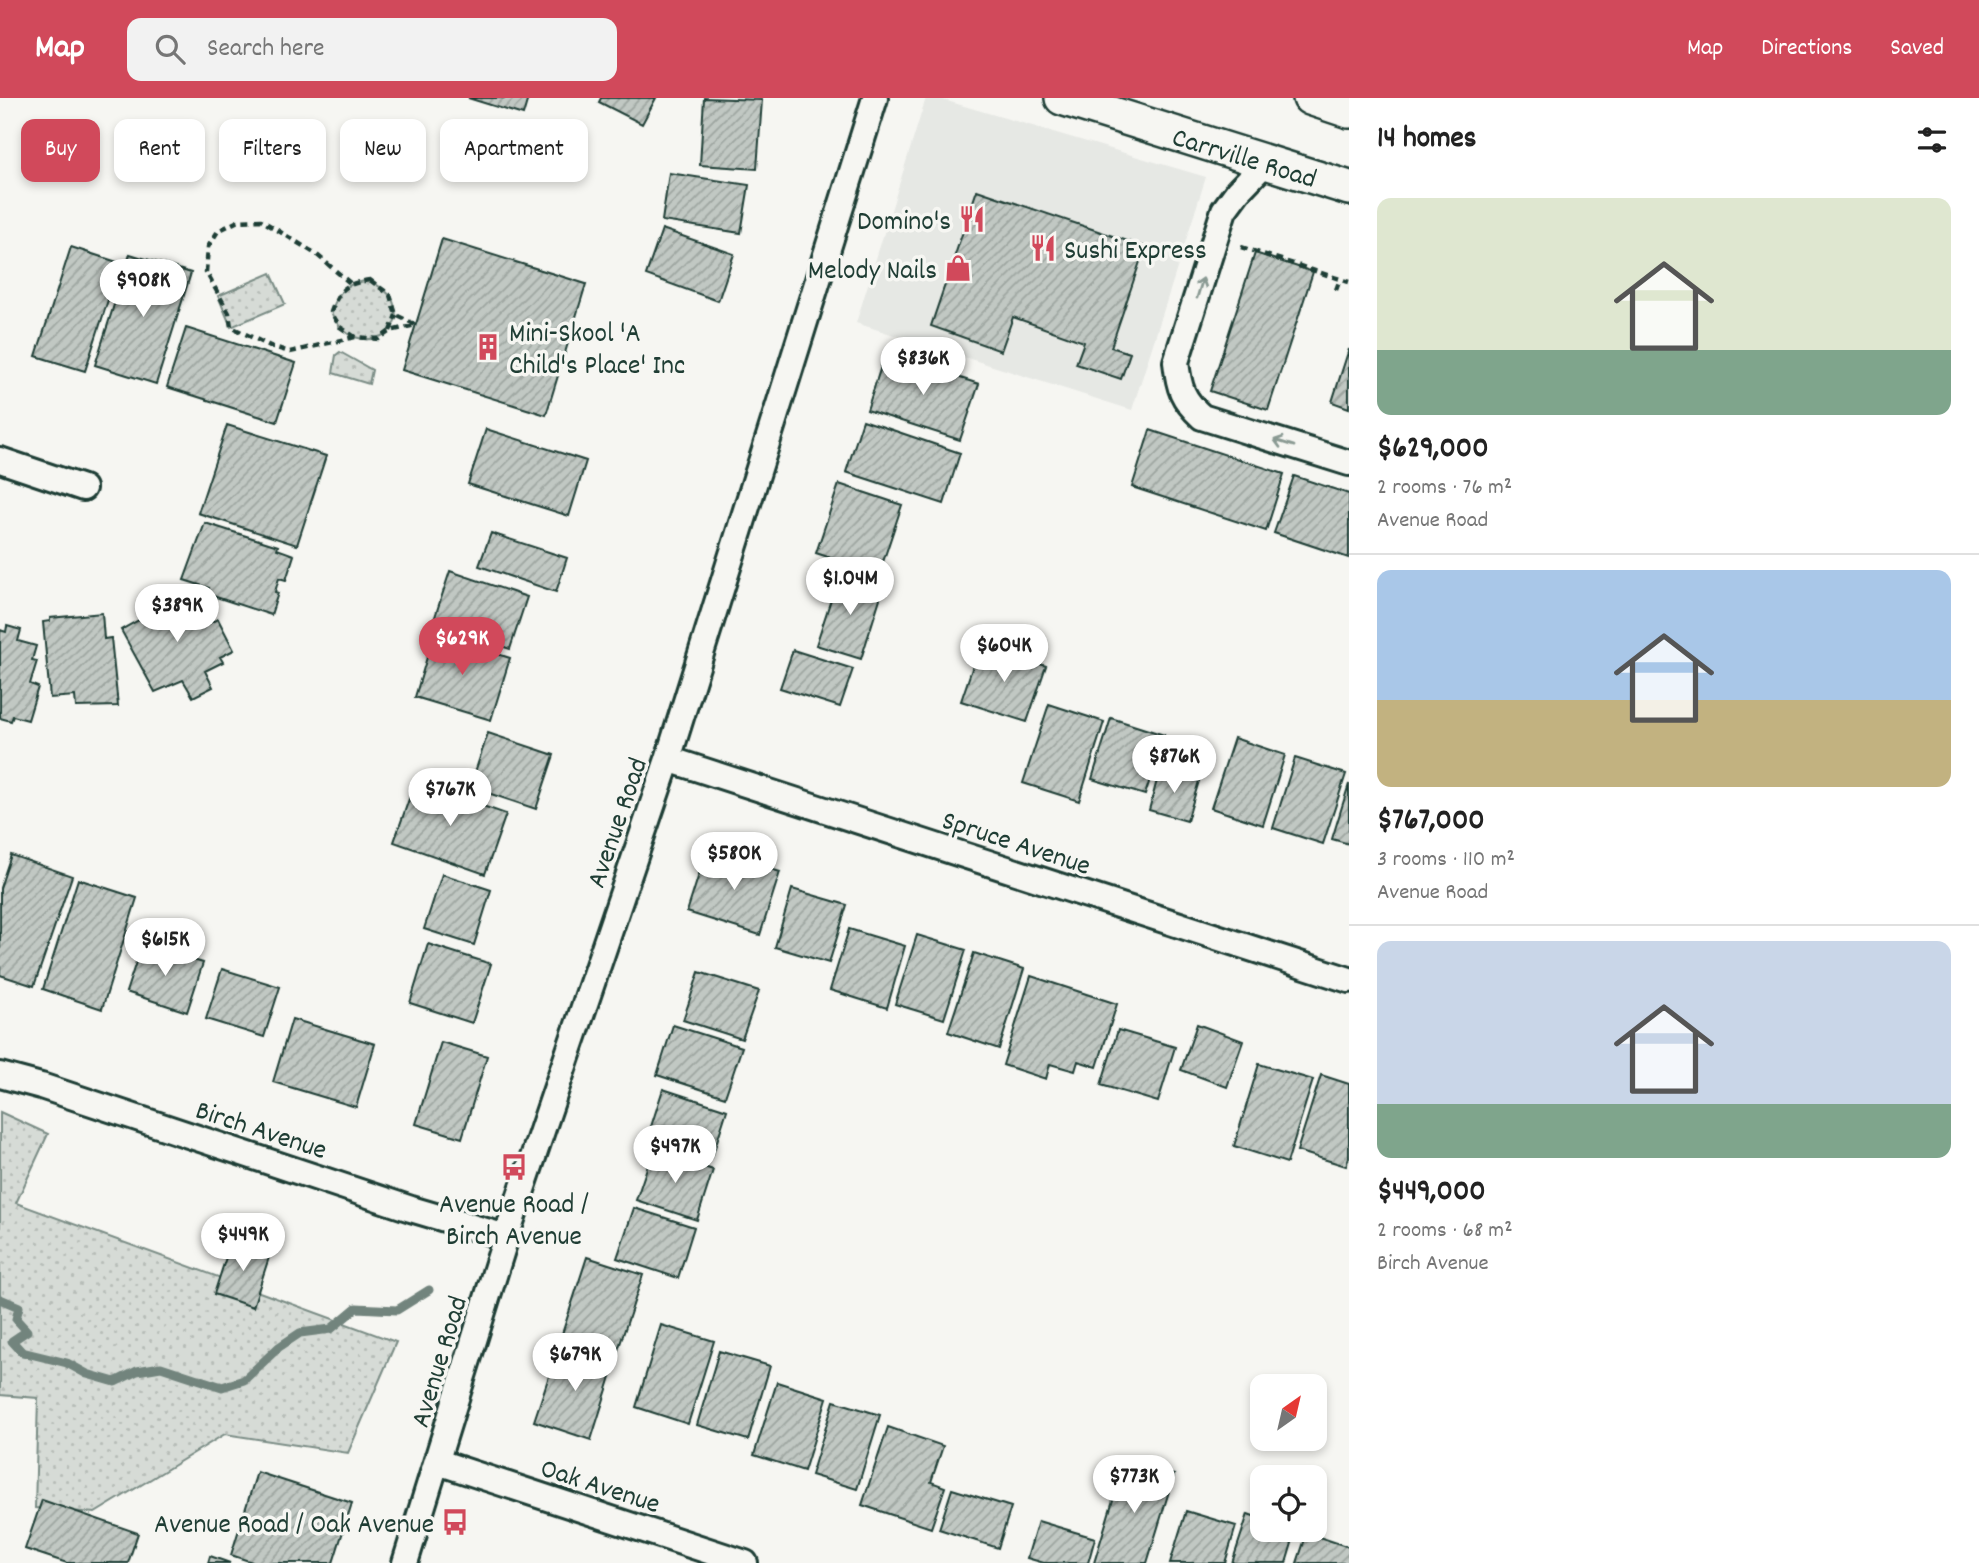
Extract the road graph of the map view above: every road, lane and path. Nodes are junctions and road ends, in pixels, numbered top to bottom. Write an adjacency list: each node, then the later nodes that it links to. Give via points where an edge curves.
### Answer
1 (875, 98): 18 (street, Avenue Road)
2 (1062, 98): 5 (main road, Carrville Road)
3 (1310, 98): 4 (main road)
4 (1349, 111)
5 (1266, 162): 6 (main road, Carrville Road); 16 (street, one-way to 5, via 1202,417 1186,404 1179,385 1176,362 1224,210)
6 (1349, 188)
7 (1233, 244): 8 (path)
8 (1340, 279): 9 (path); 11 (path)
9 (1349, 282)
10 (350, 283): 12 (path, via 370,280 390,295); 14 (path, via 337,295 331,312 340,327); 14 (path, via 316,254 261,220 238,221 218,231 208,247 206,272 229,313 231,327 243,335 290,352)
11 (1336, 290)
12 (396, 314): 13 (path); 13 (path, via 415,325)
13 (390, 331): 14 (path, via 379,339)
14 (355, 337)
15 (0, 460): 17 (street)
16 (1349, 463)
17 (83, 488)
18 (668, 759): 19 (street, Spruce Avenue); 21 (street, Avenue Road)
19 (1349, 980)
20 (0, 1075): 21 (street, Birch Avenue)
21 (506, 1237): 22 (street, Avenue Road)
22 (438, 1462): 23 (street, Avenue Road); 24 (street, Oak Avenue)
23 (405, 1563)
24 (745, 1563)

